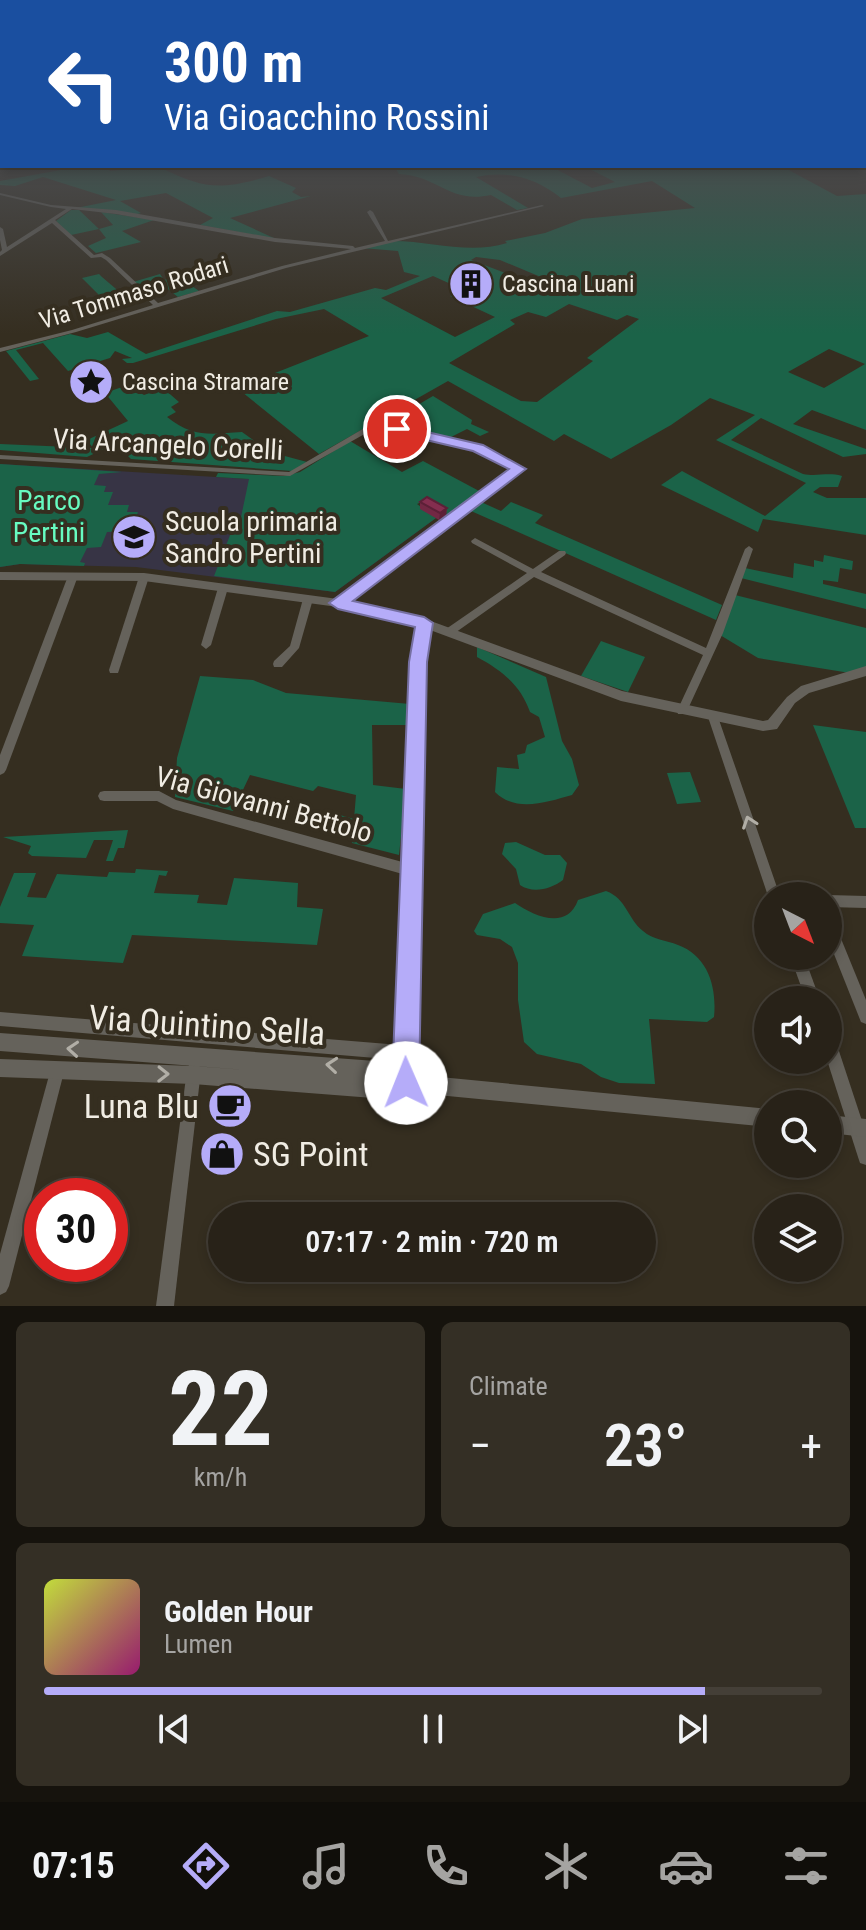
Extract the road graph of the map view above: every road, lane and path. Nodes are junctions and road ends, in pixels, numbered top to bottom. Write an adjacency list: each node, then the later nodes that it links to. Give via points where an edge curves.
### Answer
1 (66, 212): 5 (street)
2 (98, 212): 8 (street)
3 (370, 212): 7 (street)
4 (515, 212): 7 (street, Via Tommaso Rodari)
5 (53, 221): 9 (street); 10 (street, via 93,257 102,255)
6 (0, 229): 9 (street)
7 (386, 240): 8 (street, Via Tommaso Rodari)
8 (354, 249): 10 (street, Via Tommaso Rodari)
9 (2, 252)
10 (156, 305): 11 (street, Via Tommaso Rodari)
11 (0, 350)
12 (0, 457): 22 (street, Via Arcangelo Corelli, via 290,474 376,425 458,442 519,469)
13 (475, 541): 16 (street)
14 (749, 549): 26 (street)
15 (562, 553): 16 (street)
16 (534, 573): 24 (street); 26 (street)
17 (0, 576): 18 (street)
18 (73, 576): 19 (street); 32 (street)
19 (144, 577): 20 (street); 28 (street)
20 (223, 588): 21 (street); 25 (street)
21 (308, 599): 22 (street); 27 (street, via 294,648)
22 (338, 603): 23 (street)
23 (424, 623): 24 (street); 34 (street)
24 (449, 632): 30 (street, via 607,691)
25 (206, 645)
26 (709, 653): 30 (street)
27 (278, 664)
28 (114, 670)
29 (866, 671): 31 (street, via 805,689 772,725)
30 (682, 711): 31 (street)
31 (713, 717): 35 (street, one-way to 31)
32 (0, 770)
33 (104, 796): 34 (street, Via Giovanni Bettolo, via 159,796)
34 (410, 870): 43 (street)
35 (769, 882)
36 (842, 901): 37 (street)
37 (866, 902)
38 (842, 958): 39 (street)
39 (866, 1017)
40 (0, 1019): 42 (street, Via Quintino Sella)
41 (0, 1042): 45 (street, Via Quintino Sella, one-way to 41)
42 (299, 1043): 43 (street, Via Quintino Sella); 44 (street)
43 (405, 1053): 49 (street)
44 (296, 1062): 45 (street, Via Quintino Sella); 49 (street, Via Quintino Sella, one-way to 44, via 389,1071)
45 (195, 1066): 47 (street, Via Quintino Sella, one-way to 45); 49 (street, Via Quintino Sella, via 386,1090); 54 (street)
46 (0, 1068): 47 (street, Via Quintino Sella)
47 (57, 1072): 53 (street)
48 (841, 1074): 51 (street)
49 (406, 1083): 50 (street, Via Quintino Sella)
50 (754, 1117)
51 (861, 1127): 52 (street)
52 (866, 1157)
53 (0, 1286)
54 (165, 1306)

